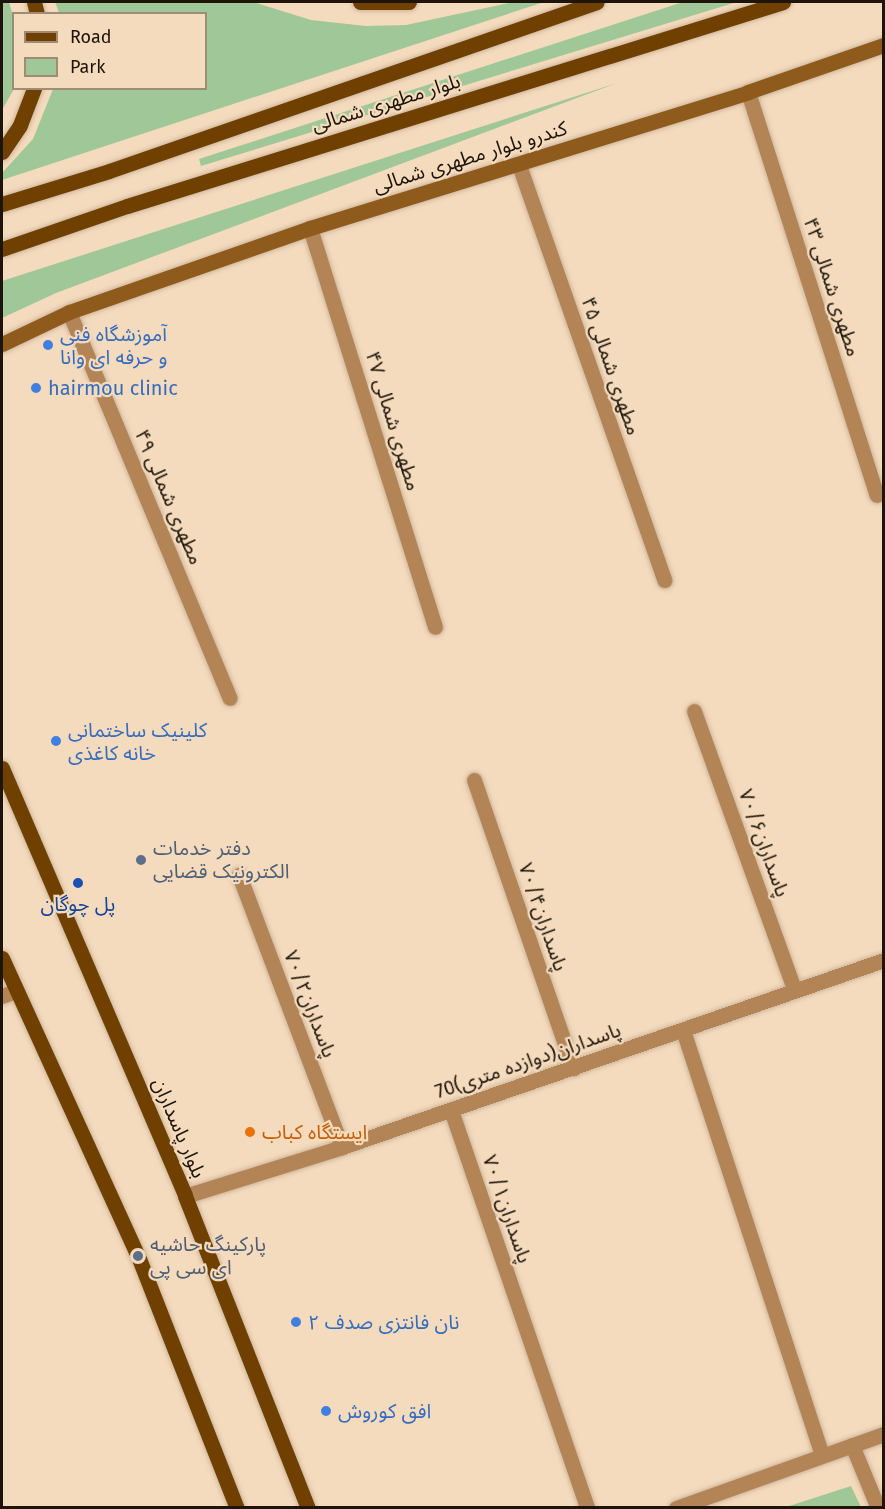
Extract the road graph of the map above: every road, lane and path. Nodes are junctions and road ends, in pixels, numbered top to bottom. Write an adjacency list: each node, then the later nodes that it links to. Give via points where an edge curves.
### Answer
1 (360, 2): 2 (main road)
2 (409, 2)
3 (597, 2): 10 (main road, بلوار مطهری شمالی)
4 (783, 2): 12 (main road, بلوار مطهری شمالی, via 127,206)
5 (884, 45): 7 (main road, کندرو بلوار مطهری شمالی)
6 (33, 90): 8 (main road, via 20,125)
7 (748, 92): 9 (main road, کندرو بلوار مطهری شمالی); 15 (street, مطهرى شمالى ۴۳)
8 (2, 152)
9 (519, 165): 11 (main road, کندرو بلوار مطهری شمالی); 16 (street, مطهرى شمالى ۴۵)
10 (2, 204)
11 (310, 228): 13 (main road, کندرو بلوار مطهری شمالی); 17 (street, مطهرى شمالى ۴۷)
12 (2, 249)
13 (69, 312): 14 (main road, کندرو بلوار مطهری شمالی); 18 (street, مطهرى شمالى ۴۹)
14 (2, 344)
15 (877, 495)
16 (664, 580)
17 (435, 627)
18 (230, 698)
19 (694, 711): 25 (street, پاسداران۷۰/۶)
20 (2, 768): 31 (main road, بلوار پاسداران)
21 (474, 780): 28 (street, پاسداران۷۰/۴)
22 (239, 875): 30 (street, پاسداران۷۰/۲)
23 (2, 958): 26 (main road)
24 (884, 960): 25 (street, 70پاسداران(دوازده متری))
25 (794, 989): 27 (street, 70پاسداران(دوازده متری))
26 (9, 994): 36 (main road, via 138,1256)
27 (683, 1030): 28 (street, 70پاسداران(دوازده متری)); 34 (street)
28 (573, 1068): 29 (street, 70پاسداران(دوازده متری))
29 (451, 1110): 30 (street, 70پاسداران(دوازده متری)); 38 (street, پاسداران۷۰/۱)
30 (342, 1147): 31 (street, 70پاسداران(دوازده متری))
31 (185, 1196): 37 (main road, بلوار پاسداران)
32 (884, 1434): 33 (street)
33 (852, 1445): 34 (street); 40 (street)
34 (822, 1455): 35 (street)
35 (693, 1505): 39 (street)
36 (237, 1508)
37 (308, 1508)
38 (587, 1508)
39 (676, 1508)
40 (878, 1508)

